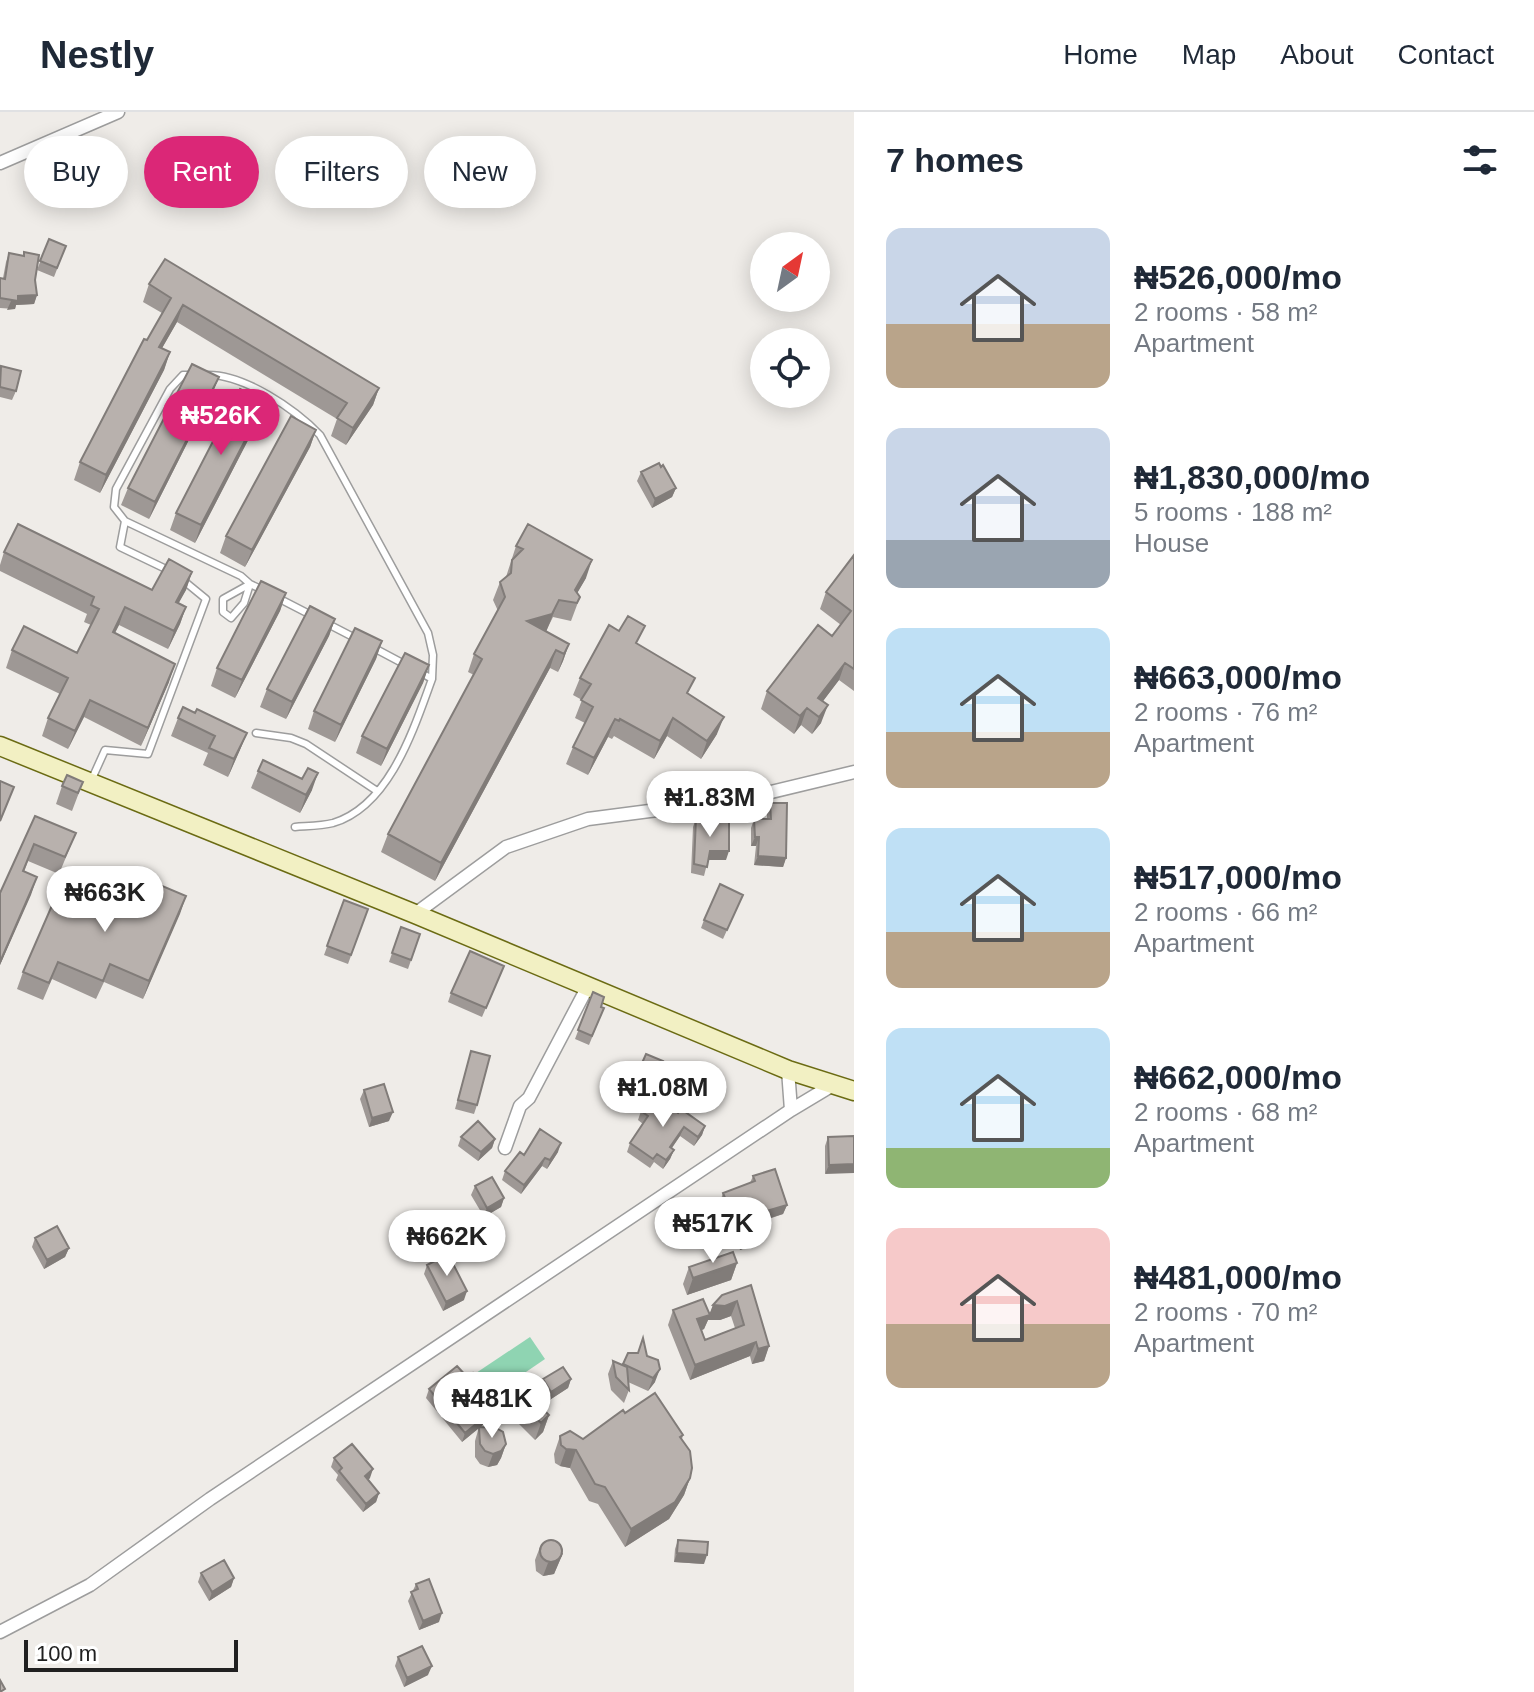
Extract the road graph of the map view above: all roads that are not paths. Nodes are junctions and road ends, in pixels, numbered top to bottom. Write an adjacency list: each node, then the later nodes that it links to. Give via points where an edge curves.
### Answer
1 (118, 112): 2 (street)
2 (0, 163)
3 (125, 521): 4 (lane); 5 (lane, via 114,507 116,489 170,389 183,375 214,375 254,388 302,417 320,435 428,633); 9 (lane, via 120,547 176,574 206,599 148,754 105,750)
4 (250, 584): 4 (lane, via 244,603 231,618 223,612 223,599); 5 (lane)
5 (432, 679): 10 (lane, via 398,764)
6 (256, 733): 10 (lane, via 306,744)
7 (0, 746): 9 (main road)
8 (854, 772): 12 (street, via 742,799 588,819 506,847)
9 (91, 781): 12 (main road)
10 (377, 791): 11 (lane, via 334,823)
11 (295, 827)
12 (415, 914): 13 (main road)
13 (587, 988): 14 (main road); 18 (street, via 520,1106)
14 (788, 1070): 15 (main road); 17 (street)
15 (831, 1086): 16 (main road); 17 (street)
16 (854, 1091)
17 (791, 1110): 19 (street, via 90,1585)
18 (505, 1148)
19 (0, 1632)

